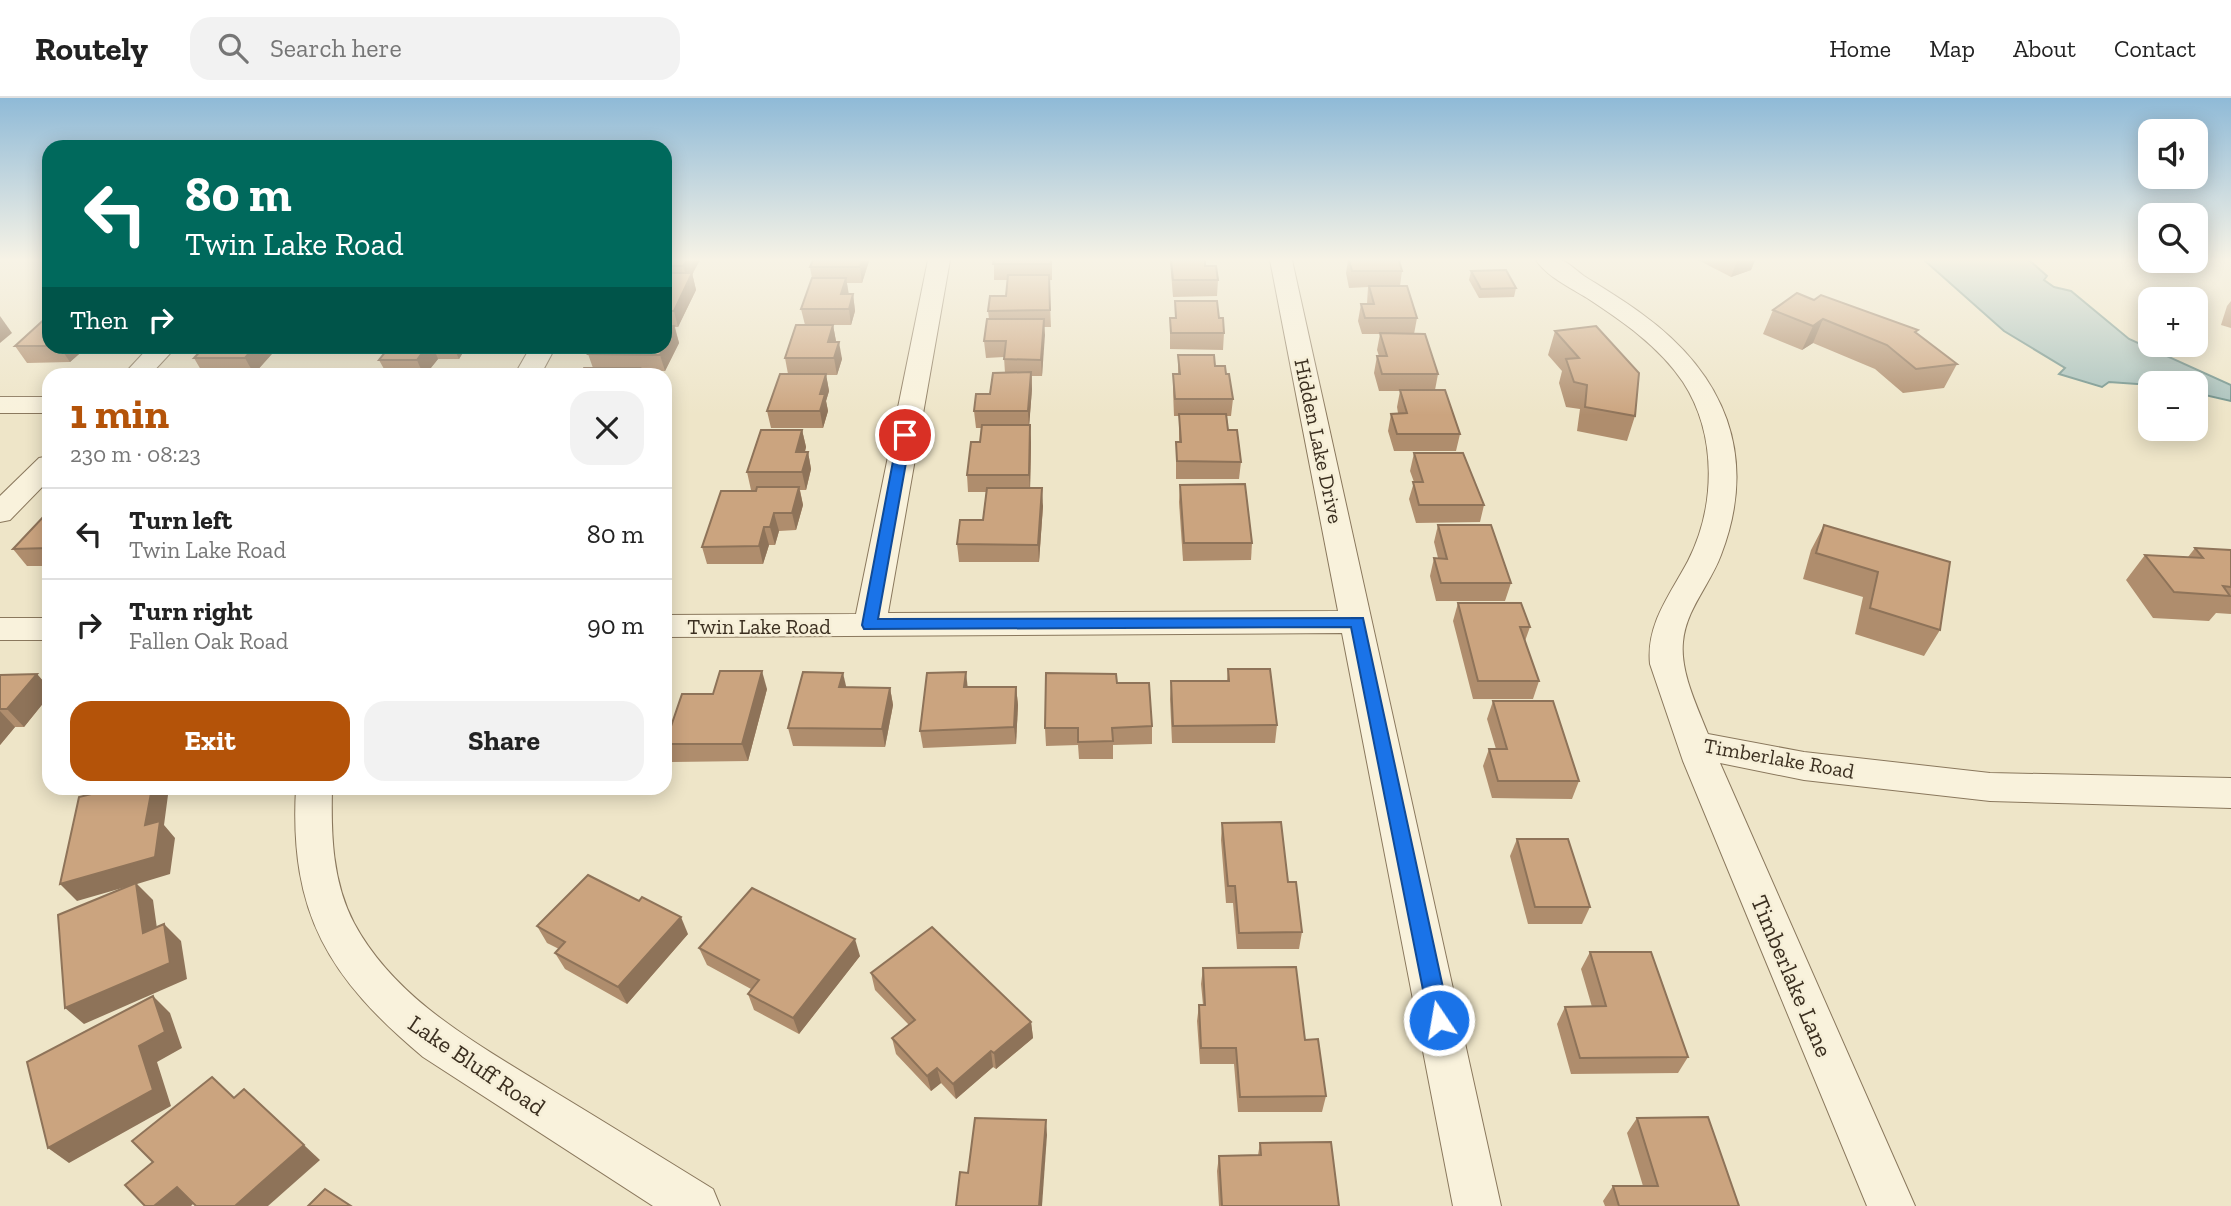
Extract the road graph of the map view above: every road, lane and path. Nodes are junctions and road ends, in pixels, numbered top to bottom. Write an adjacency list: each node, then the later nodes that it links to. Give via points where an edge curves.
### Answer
1 (929, 312): 11 (street)
2 (1292, 312): 10 (street, Hidden Lake Drive)
3 (1622, 312): 15 (street, Timberlake Road, via 1653,333 1702,387 1723,450 1723,498 1705,559 1668,629 1666,659)
4 (157, 354): 5 (street)
5 (143, 368)
6 (0, 405): 7 (street)
7 (42, 405)
8 (42, 471): 9 (street)
9 (0, 513)
10 (1357, 622): 11 (street, Twin Lake Road); 19 (street, Hidden Lake Drive)
11 (870, 625): 12 (street, Twin Lake Road)
12 (672, 626)
13 (0, 629): 14 (street)
14 (42, 629)
15 (1696, 745): 16 (street, Timberlake Road, via 1804,766 1990,787); 20 (street, Timberlake Lane)
16 (2231, 793)
17 (314, 795): 18 (street, Lake Bluff Road, via 313,854 321,888 351,956 374,987 438,1043)
18 (696, 1206)
19 (1477, 1206)
20 (1891, 1206)

